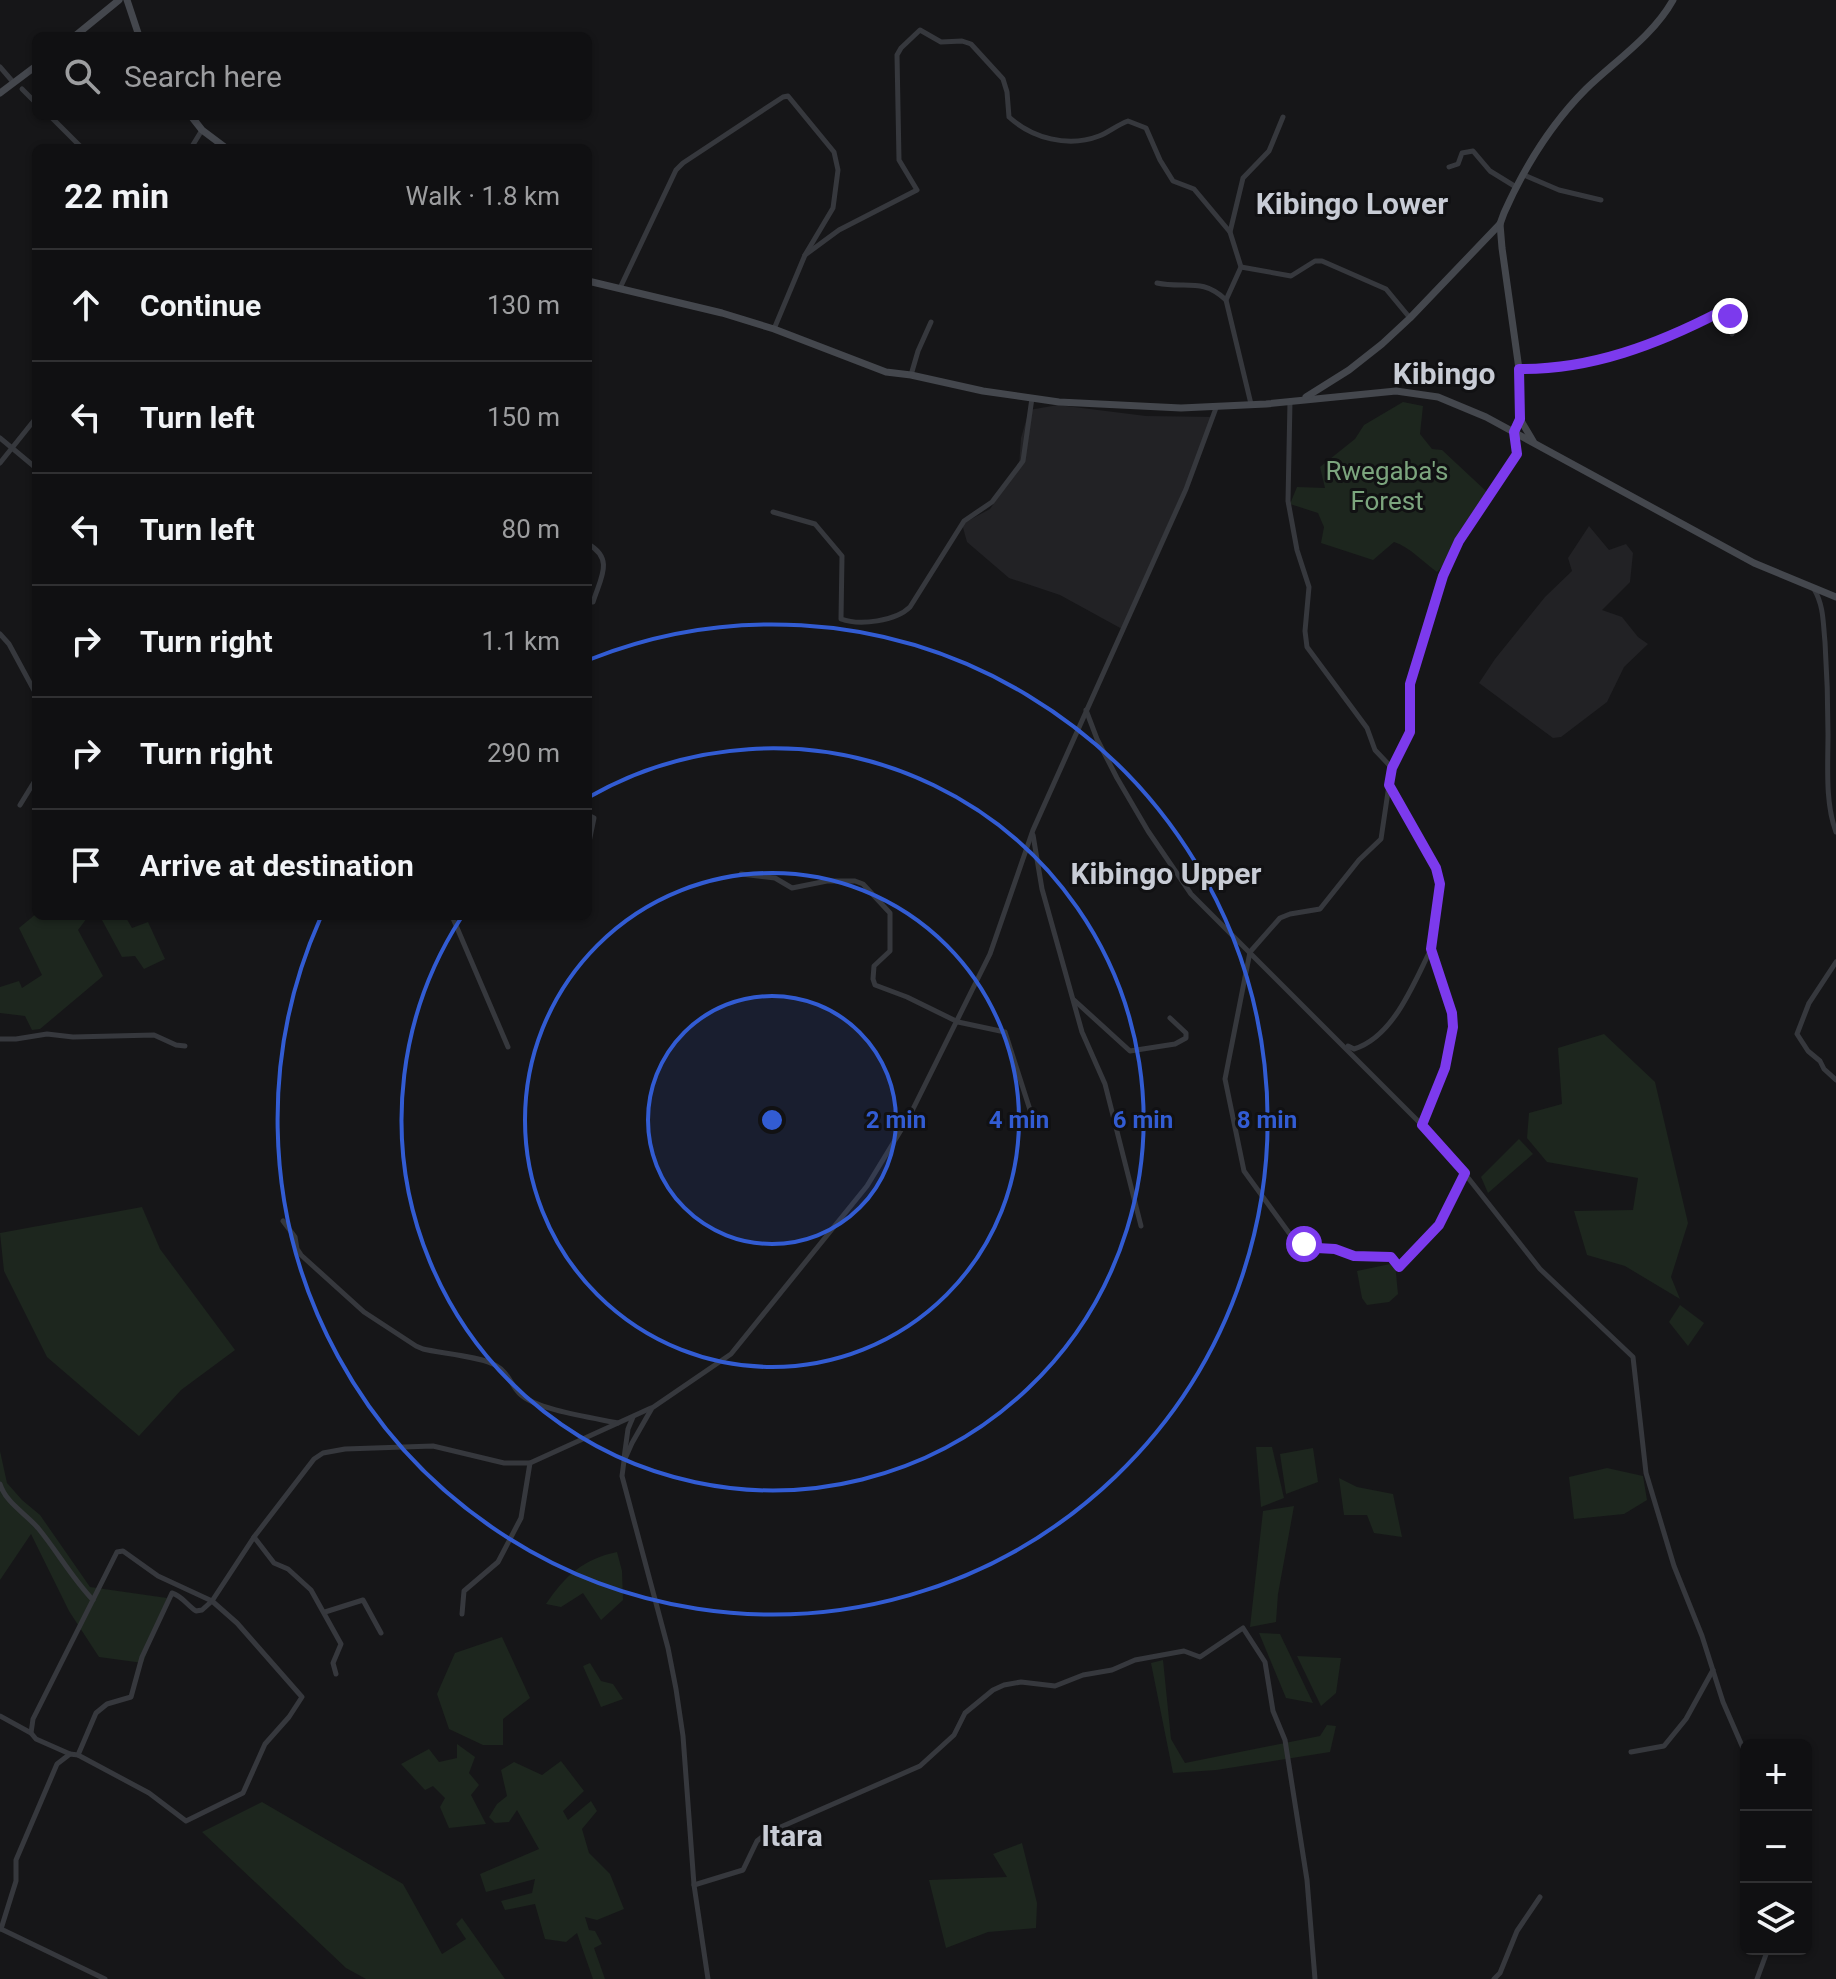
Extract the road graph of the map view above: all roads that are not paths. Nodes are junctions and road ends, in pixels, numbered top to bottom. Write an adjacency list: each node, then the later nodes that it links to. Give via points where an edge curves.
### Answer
1 (119, 0): 4 (main road)
2 (127, 0): 5 (main road)
3 (1673, 0): 20 (main road, via 1651,29 1567,109)
4 (80, 32)
5 (138, 32)
6 (0, 67): 8 (street)
7 (32, 69): 8 (main road)
8 (14, 83): 10 (main road)
9 (22, 89): 11 (street)
10 (0, 93)
11 (32, 99)
12 (1283, 117): 24 (street, via 1269,151 1243,178)
13 (54, 120): 16 (street)
14 (194, 120): 15 (main road)
15 (202, 130): 17 (street); 18 (main road)
16 (78, 144)
17 (193, 144)
18 (221, 144)
19 (1449, 167): 21 (street, via 1458,164 1462,153 1473,151 1490,171)
20 (1524, 175): 21 (main road); 22 (street)
21 (1517, 188): 23 (main road)
22 (1601, 200)
23 (1500, 224): 31 (main road); 35 (main road)
24 (1230, 232): 25 (street, via 1194,189 1172,179 1143,125 1123,123 1087,139 1042,137 1009,117 1003,79 971,44 941,42 919,30 897,55 899,160 917,190 839,230); 26 (street)
25 (805, 255): 29 (street, via 835,202 838,163 799,107 785,96 676,170); 33 (street)
26 (1241, 267): 30 (street); 31 (street, via 1291,276 1322,261 1386,289)
27 (592, 282): 29 (main road)
28 (1157, 283): 30 (street, via 1203,286)
29 (620, 288): 33 (main road)
30 (1226, 300): 40 (street)
31 (1410, 318): 38 (main road, via 1349,370)
32 (931, 322): 36 (street)
33 (774, 329): 36 (main road, via 886,372)
34 (1732, 334): 35 (street, via 1730,316 1720,312 1614,356)
35 (1519, 369): 42 (main road)
36 (911, 375): 37 (main road)
37 (1032, 398): 41 (main road); 50 (street, via 1021,463 991,503 964,521 899,616 841,619 842,556 815,524)
38 (1300, 400): 39 (main road); 44 (main road, via 1417,393 1461,405)
39 (1290, 401): 40 (main road); 60 (street, via 1288,501 1309,587 1307,647)
40 (1251, 404): 41 (main road)
41 (1216, 408): 59 (street, via 1186,489)
42 (1520, 419): 44 (main road); 46 (main road)
43 (32, 423): 47 (street)
44 (1514, 432): 46 (main road); 60 (street, via 1518,447 1513,461 1459,541 1443,576 1410,684 1410,732)
45 (0, 438): 47 (street)
46 (1534, 444): 52 (main road, via 1754,563)
47 (13, 448): 48 (street); 49 (street)
48 (0, 463)
49 (32, 465)
50 (773, 512)
51 (592, 547): 54 (street, via 605,564)
52 (1814, 589): 53 (main road); 57 (street, via 1821,601)
53 (1836, 597)
54 (593, 602)
55 (0, 634): 56 (street)
56 (32, 689)
57 (1828, 697): 58 (street); 65 (street, via 1830,802)
58 (1836, 700)
59 (1086, 710): 64 (street); 69 (street, via 1148,831 1191,894)
60 (1392, 768): 61 (street)
61 (1389, 785): 68 (street, via 1439,877); 69 (street, via 1383,834 1375,846 1320,909 1280,918)
62 (32, 786): 63 (street)
63 (20, 805)
64 (1033, 830): 71 (street, via 1042,889); 73 (street, via 990,954)
65 (1836, 832)
66 (741, 874): 73 (street, via 775,878 792,888 827,881 863,884 890,917 890,951 874,966 875,985)
67 (454, 920): 77 (street)
68 (1431, 949): 75 (street, via 1382,1032 1361,1047); 80 (street, via 1453,1027 1445,1068)
69 (1250, 952): 75 (street); 81 (street, via 1225,1079 1244,1171 1292,1237 1354,1256 1391,1257 1399,1267 1439,1225)
70 (1836, 961): 78 (street, via 1809,1003 1797,1034)
71 (1073, 1000): 72 (street, via 1130,1051 1186,1038); 83 (street, via 1102,1074)
72 (1170, 1018)
73 (958, 1022): 79 (street, via 1005,1032); 84 (street, via 867,1186 731,1354)
74 (0, 1039): 76 (street, via 154,1035)
75 (1344, 1044): 80 (street)
76 (185, 1046)
77 (508, 1047)
78 (1836, 1080)
79 (1031, 1113)
80 (1422, 1125): 81 (street)
81 (1465, 1173): 96 (street, via 1540,1269 1633,1357 1645,1469 1674,1566)
82 (283, 1221): 86 (street, via 301,1255 371,1317 416,1346 493,1363 527,1399)
83 (1141, 1226)
84 (652, 1408): 85 (street); 87 (street)
85 (633, 1416): 86 (street); 87 (street)
86 (619, 1423): 88 (street)
87 (624, 1461): 103 (street, via 622,1476 676,1689)
88 (530, 1463): 90 (street, via 504,1463 433,1446 323,1453); 94 (street, via 521,1518 498,1562 464,1591)
89 (0, 1484): 91 (street)
90 (254, 1537): 92 (street); 93 (street, via 274,1563 308,1586)
91 (93, 1600): 92 (street, via 121,1551 158,1576); 99 (street, via 33,1719)
92 (212, 1601): 102 (street, via 196,1611 172,1593 142,1657 131,1697 96,1713); 102 (street, via 302,1697 265,1744 243,1793 186,1821 149,1793)
93 (325, 1612): 95 (street, via 363,1600); 97 (street, via 341,1644 333,1663)
94 (462, 1614)
95 (381, 1633)
96 (1714, 1669): 100 (street); 101 (street, via 1667,1743)
97 (336, 1674)
98 (0, 1716): 99 (street)
99 (31, 1733): 102 (street)
100 (1740, 1741)
101 (1631, 1752)
102 (74, 1755): 105 (street, via 57,1764 16,1860 16,1881)
103 (694, 1885): 108 (street); 109 (street, via 743,1870 757,1841 767,1833 920,1766 954,1735 965,1713 998,1688 1015,1682 1055,1686 1135,1660 1184,1651 1204,1657 1243,1628 1265,1662 1273,1711 1285,1740 1307,1880)
104 (1540, 1897): 110 (street)
105 (0, 1929): 107 (street)
106 (1766, 1955): 111 (street)
107 (105, 1979)
108 (708, 1979)
109 (1315, 1979)
110 (1494, 1979)
111 (1757, 1979)

